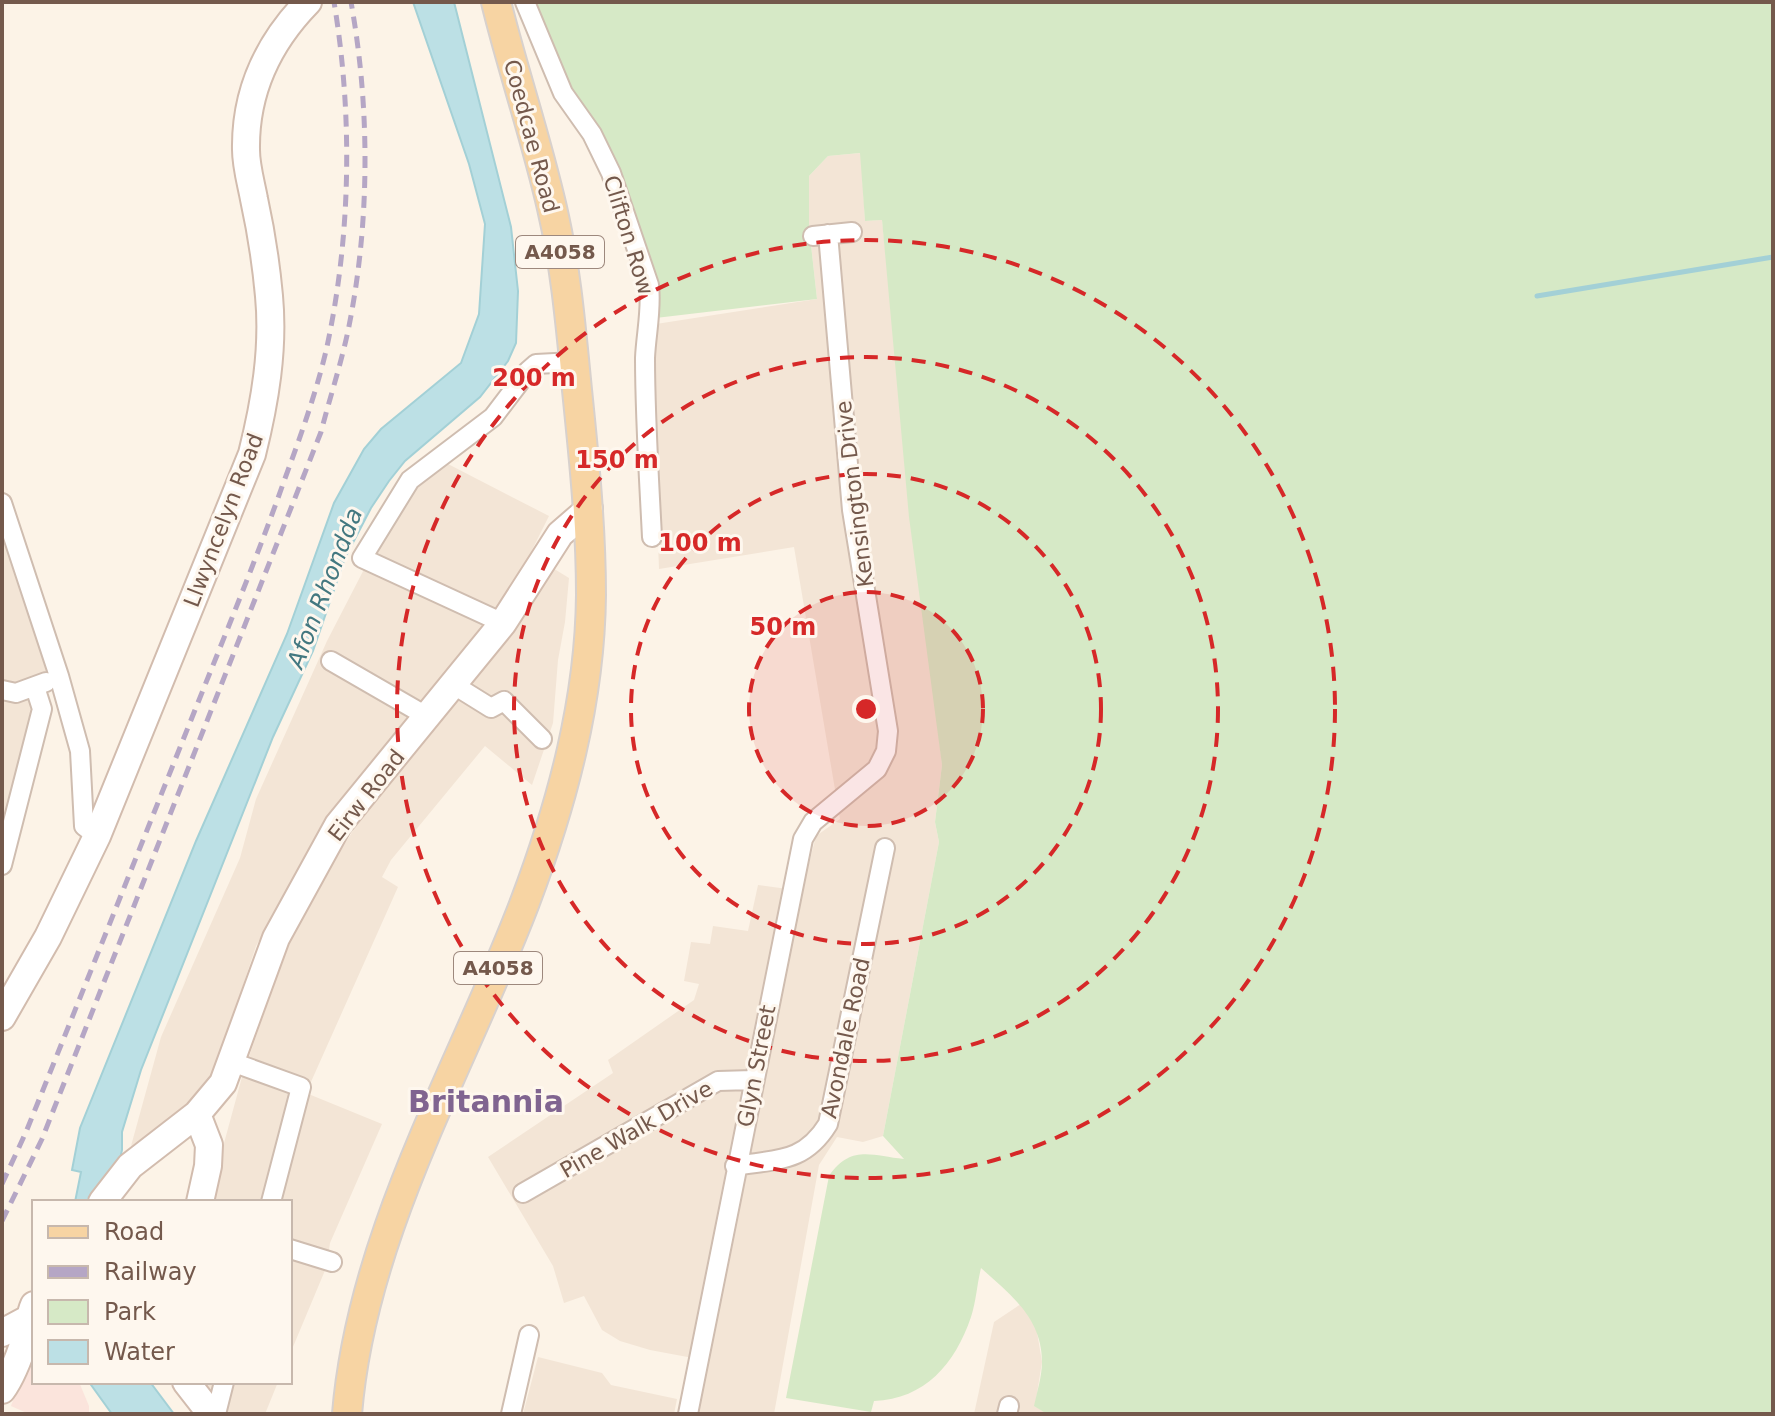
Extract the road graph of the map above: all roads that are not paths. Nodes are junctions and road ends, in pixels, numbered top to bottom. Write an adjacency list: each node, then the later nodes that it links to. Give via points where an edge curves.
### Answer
1 (308, 2): 18 (main road, Llwyncelyn Road, via 286,25 259,73 249,104 245,153 270,299 263,412 252,454)
2 (496, 2): 5 (main road, Coedcae Road / A4058, via 553,211)
3 (525, 2): 8 (street, Clifton Row, via 563,93 611,173 649,285 645,358)
4 (852, 232): 17 (street, Kensington Drive, via 821,235 852,510 888,731)
5 (574, 362): 7 (main road, Coedcae Road / A4058); 9 (street, via 536,364 493,417 410,480 362,558)
6 (2, 503): 11 (street)
7 (589, 509): 9 (main road, Eirw Road, via 560,534); 39 (main road, A4058, via 591,599 572,753 524,903 384,1240 358,1339)
8 (652, 537)
9 (503, 623): 12 (main road, Eirw Road)
10 (331, 661): 15 (street)
11 (59, 676): 13 (street); 18 (street, via 80,751 84,826)
12 (454, 685): 15 (main road, Eirw Road); 16 (street, via 491,708 504,701)
13 (35, 687): 14 (street, via 16,693); 20 (street, via 42,709)
14 (2, 690)
15 (428, 717): 22 (main road, Eirw Road, via 338,825 311,872 276,938)
16 (542, 739)
17 (886, 751): 23 (street, Glyn Street, via 877,769 813,822 803,839)
18 (97, 836): 21 (main road, Llwyncelyn Road)
19 (885, 848): 25 (street, Avondale Road, via 828,1124 816,1143 796,1155)
20 (2, 865)
21 (2, 1017)
22 (232, 1062): 24 (main road, Eirw Road, via 223,1083); 29 (street, via 301,1087)
23 (753, 1080): 25 (street, Glyn Street); 26 (street, Pine Walk Drive, via 718,1081)
24 (197, 1114): 27 (main road, Eirw Road, via 130,1166); 28 (main road, via 209,1145)
25 (735, 1166): 41 (street, Glyn Street)
26 (523, 1193)
27 (104, 1200)
28 (200, 1200)
29 (272, 1200)
30 (292, 1250): 31 (street)
31 (332, 1262)
32 (31, 1312): 33 (main road); 37 (main road, via 28,1332)
33 (2, 1333)
34 (529, 1335): 40 (street)
35 (188, 1384): 38 (main road)
36 (223, 1384): 38 (street)
37 (2, 1390)
38 (213, 1414)
39 (347, 1414)
40 (511, 1414)
41 (688, 1414)

